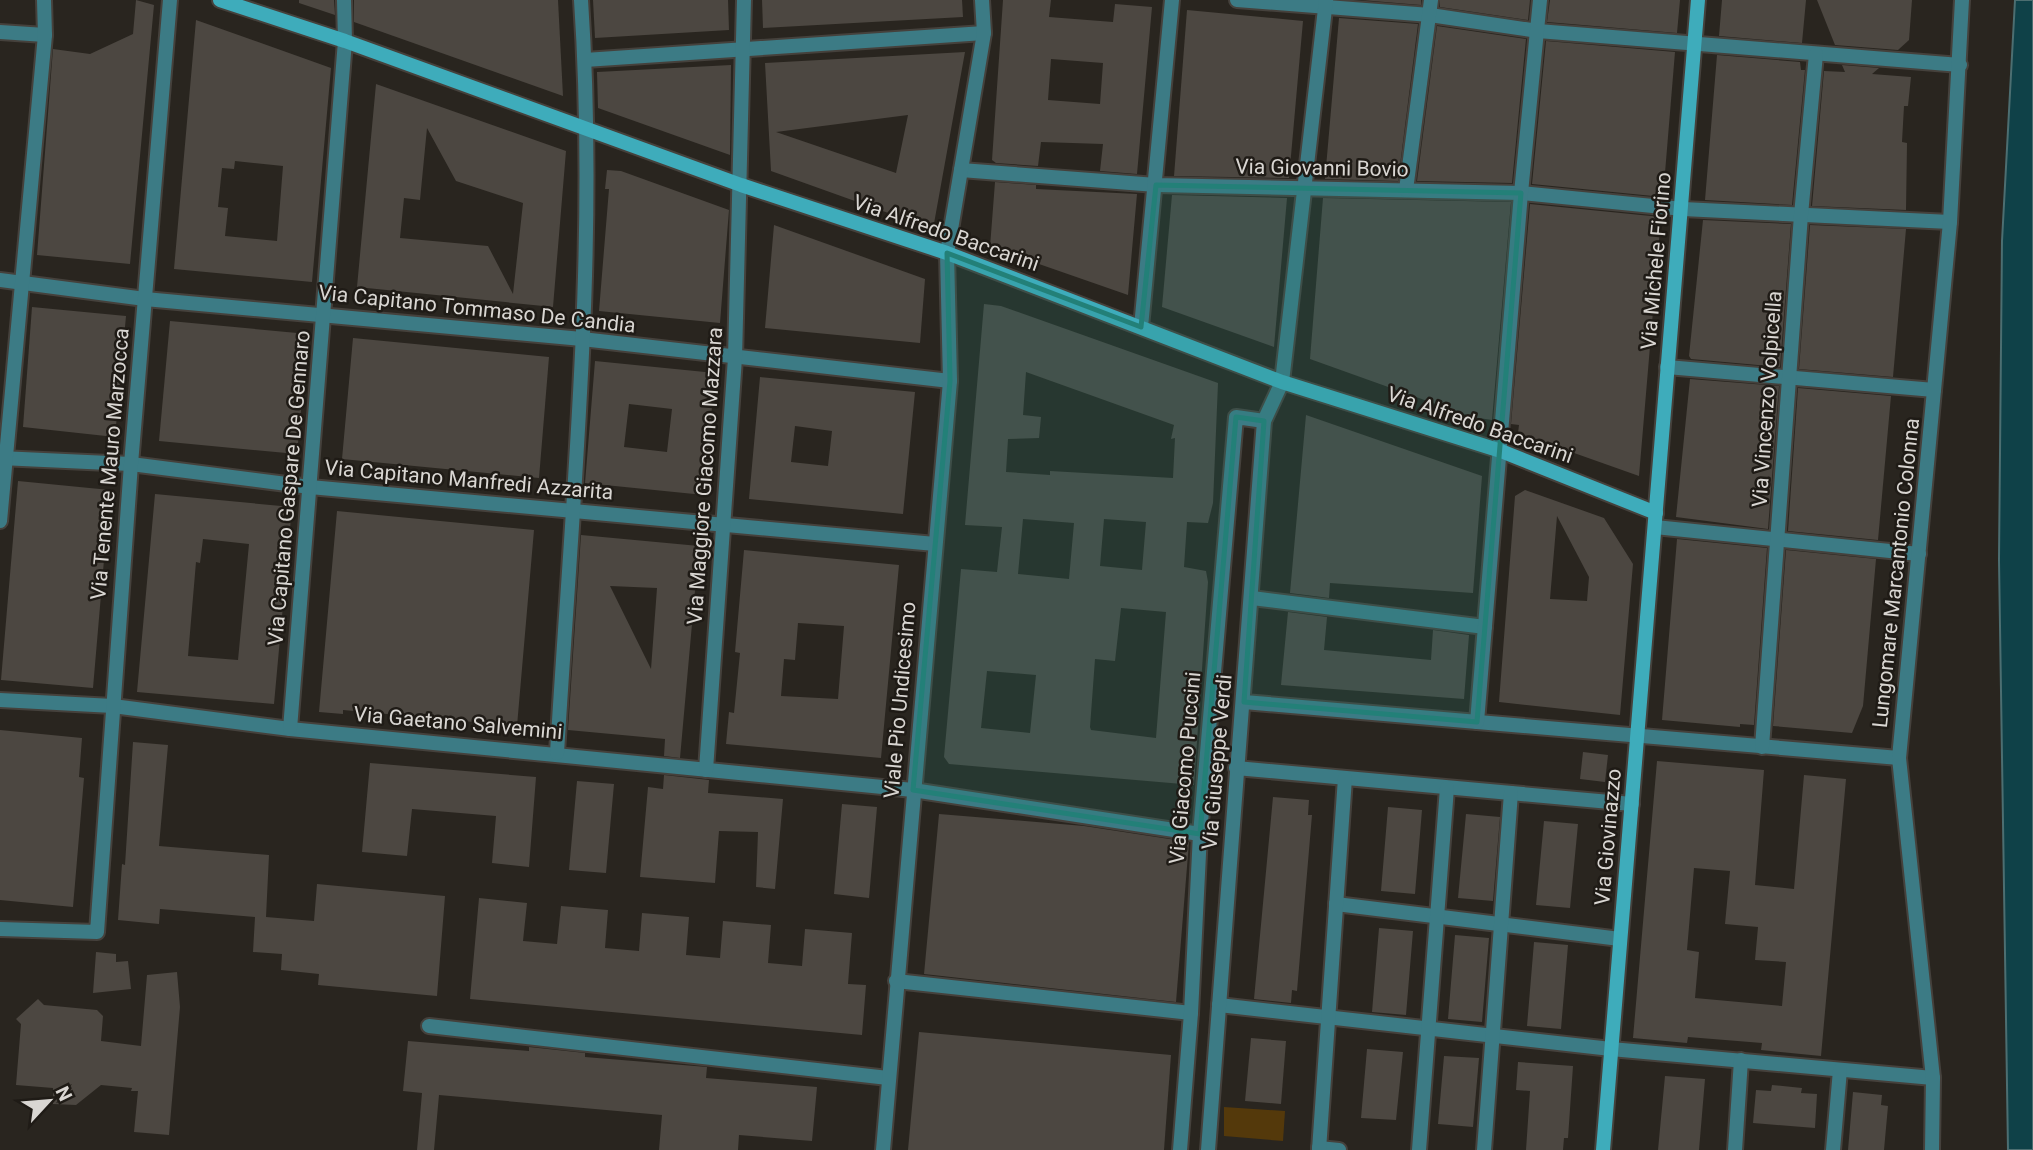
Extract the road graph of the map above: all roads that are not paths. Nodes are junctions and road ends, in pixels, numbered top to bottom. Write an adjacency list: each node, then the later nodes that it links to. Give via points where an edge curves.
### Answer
1 (44, 0): 18 (street)
2 (170, 0): 38 (street, Via Tenente Mauro Marzocca)
3 (220, 0): 19 (street, Via Alfredo Baccarini)
4 (344, 0): 19 (street, Via Capitano Gaspare De Gennaro)
5 (581, 0): 23 (street)
6 (744, 0): 21 (street, Via Maggiore Giacomo Mazzara)
7 (982, 0): 17 (street, Viale Pio Undicesimo)
8 (1172, 0): 28 (street)
9 (1237, 0): 13 (street)
10 (1541, 0): 15 (street)
11 (1698, 0): 20 (street, Via Michele Fiorino)
12 (1962, 0): 24 (street, Lungomare Marcantonio Colonna)
13 (1326, 3): 14 (street); 29 (street, Via Giuseppe Verdi)
14 (1430, 7): 15 (street); 30 (street)
15 (1538, 31): 20 (street); 31 (street)
16 (0, 32): 18 (street)
17 (984, 33): 21 (street); 26 (street, Viale Pio Undicesimo)
18 (45, 35): 37 (street)
19 (345, 41): 25 (street, Via Alfredo Baccarini); 39 (street, Via Capitano Gaspare De Gennaro)
20 (1693, 44): 22 (street); 32 (street, Via Michele Fiorino)
21 (745, 47): 23 (street); 27 (street, Via Maggiore Giacomo Mazzara)
22 (1816, 54): 24 (street); 33 (street, Via Vincenzo Volpicella)
23 (585, 60): 25 (street)
24 (1960, 65): 34 (street, Lungomare Marcantonio Colonna)
25 (588, 130): 27 (street, Via Alfredo Baccarini); 41 (street)
26 (961, 170): 28 (street, Via Giovanni Bovio); 35 (street, Viale Pio Undicesimo)
27 (741, 185): 35 (street, Via Alfredo Baccarini); 42 (street, Via Maggiore Giacomo Mazzara)
28 (1156, 185): 29 (street, Via Giovanni Bovio); 40 (street)
29 (1304, 188): 30 (street, Via Giovanni Bovio); 46 (street, Via Giuseppe Verdi)
30 (1406, 190): 31 (street, Via Giovanni Bovio)
31 (1521, 193): 32 (street, Via Giovanni Bovio); 49 (street)
32 (1683, 209): 33 (street, Via Giovanni Bovio); 43 (street, Via Michele Fiorino)
33 (1801, 215): 34 (street, Via Giovanni Bovio); 44 (street, Via Vincenzo Volpicella)
34 (1950, 222): 47 (street, Lungomare Marcantonio Colonna)
35 (947, 253): 40 (street, Via Alfredo Baccarini); 45 (street, Viale Pio Undicesimo)
36 (0, 280): 37 (street, Via Capitano Tommaso De Candia)
37 (22, 282): 38 (street, Via Capitano Tommaso De Candia); 50 (street)
38 (145, 299): 39 (street, Via Capitano Tommaso De Candia); 51 (street, Via Tenente Mauro Marzocca)
39 (325, 314): 41 (street, Via Capitano Tommaso De Candia); 52 (street, Via Capitano Gaspare De Gennaro)
40 (1142, 327): 46 (street, Via Alfredo Baccarini)
41 (582, 339): 42 (street, Via Capitano Tommaso De Candia); 53 (street)
42 (735, 358): 45 (street, Via Capitano Tommaso De Candia); 56 (street, Via Maggiore Giacomo Mazzara)
43 (1667, 367): 44 (street); 54 (street, Via Michele Fiorino)
44 (1789, 379): 47 (street); 57 (street, Via Vincenzo Volpicella)
45 (950, 381): 58 (street, Viale Pio Undicesimo)
46 (1282, 382): 48 (street, Via Giuseppe Verdi); 49 (street, Via Alfredo Baccarini)
47 (1934, 390): 59 (street, Lungomare Marcantonio Colonna)
48 (1264, 421): 60 (street, Via Giuseppe Verdi); 78 (street, Via Giacomo Puccini, via 1236,417)
49 (1501, 451): 54 (street, Via Alfredo Baccarini); 61 (street)
50 (3, 459): 51 (street, Via Capitano Manfredi Azzarita); 55 (street)
51 (131, 464): 52 (street, Via Capitano Manfredi Azzarita); 64 (street, Via Tenente Mauro Marzocca)
52 (310, 487): 53 (street, Via Capitano Manfredi Azzarita); 66 (street, Via Capitano Gaspare De Gennaro)
53 (572, 509): 56 (street, Via Capitano Manfredi Azzarita); 69 (street)
54 (1656, 520): 57 (street); 67 (street, Via Giovinazzo)
55 (0, 521)
56 (723, 525): 58 (street, Via Capitano Manfredi Azzarita); 72 (street, Via Maggiore Giacomo Mazzara)
57 (1778, 538): 59 (street); 68 (street, Via Vincenzo Volpicella)
58 (935, 544): 75 (street, Viale Pio Undicesimo)
59 (1920, 554): 70 (street, Lungomare Marcantonio Colonna)
60 (1252, 598): 61 (street); 63 (street, Via Giuseppe Verdi)
61 (1485, 628): 65 (street)
62 (0, 700): 64 (street, Via Gaetano Salvemini)
63 (1244, 702): 65 (street); 71 (street, Via Giuseppe Verdi)
64 (113, 706): 66 (street, Via Gaetano Salvemini); 82 (street, Via Tenente Mauro Marzocca, via 97,932)
65 (1477, 722): 67 (street)
66 (290, 729): 69 (street, Via Gaetano Salvemini)
67 (1637, 736): 68 (street); 77 (street, Via Giovinazzo)
68 (1762, 747): 70 (street)
69 (558, 753): 72 (street, Via Gaetano Salvemini)
70 (1899, 758): 94 (street, Lungomare Marcantonio Colonna)
71 (1236, 768): 73 (street); 85 (street, Via Giuseppe Verdi)
72 (706, 769): 75 (street, Via Gaetano Salvemini)
73 (1345, 778): 74 (street); 79 (street)
74 (1447, 788): 76 (street); 80 (street)
75 (913, 790): 78 (street, Via Gaetano Salvemini); 84 (street, Viale Pio Undicesimo)
76 (1511, 793): 77 (street); 81 (street)
77 (1632, 804): 83 (street, Via Giovinazzo)
78 (1200, 834): 86 (street, Via Giacomo Puccini)
79 (1336, 904): 80 (street); 87 (street)
80 (1437, 916): 81 (street); 89 (street)
81 (1501, 924): 83 (street); 90 (street)
82 (0, 929)
83 (1620, 939): 91 (street, Via Giovinazzo)
84 (896, 981): 86 (street); 95 (street, Viale Pio Undicesimo)
85 (1219, 1005): 87 (street); 99 (street, Via Giuseppe Verdi)
86 (1191, 1013): 98 (street, Via Giacomo Puccini)
87 (1328, 1017): 89 (street); 96 (street)
88 (429, 1027): 95 (street)
89 (1429, 1028): 90 (street); 101 (street)
90 (1493, 1035): 91 (street); 102 (street)
91 (1611, 1049): 92 (street); 103 (street, Via Giovinazzo)
92 (1741, 1060): 93 (street); 104 (street)
93 (1840, 1070): 94 (street); 105 (street)
94 (1933, 1078): 106 (street, Lungomare Marcantonio Colonna)
95 (888, 1079): 97 (street, Viale Pio Undicesimo)
96 (1319, 1149): 100 (street)
97 (883, 1150)
98 (1180, 1150)
99 (1208, 1150)
100 (1339, 1150)
101 (1419, 1150)
102 (1484, 1150)
103 (1603, 1150)
104 (1735, 1150)
105 (1833, 1150)
106 (1932, 1150)

